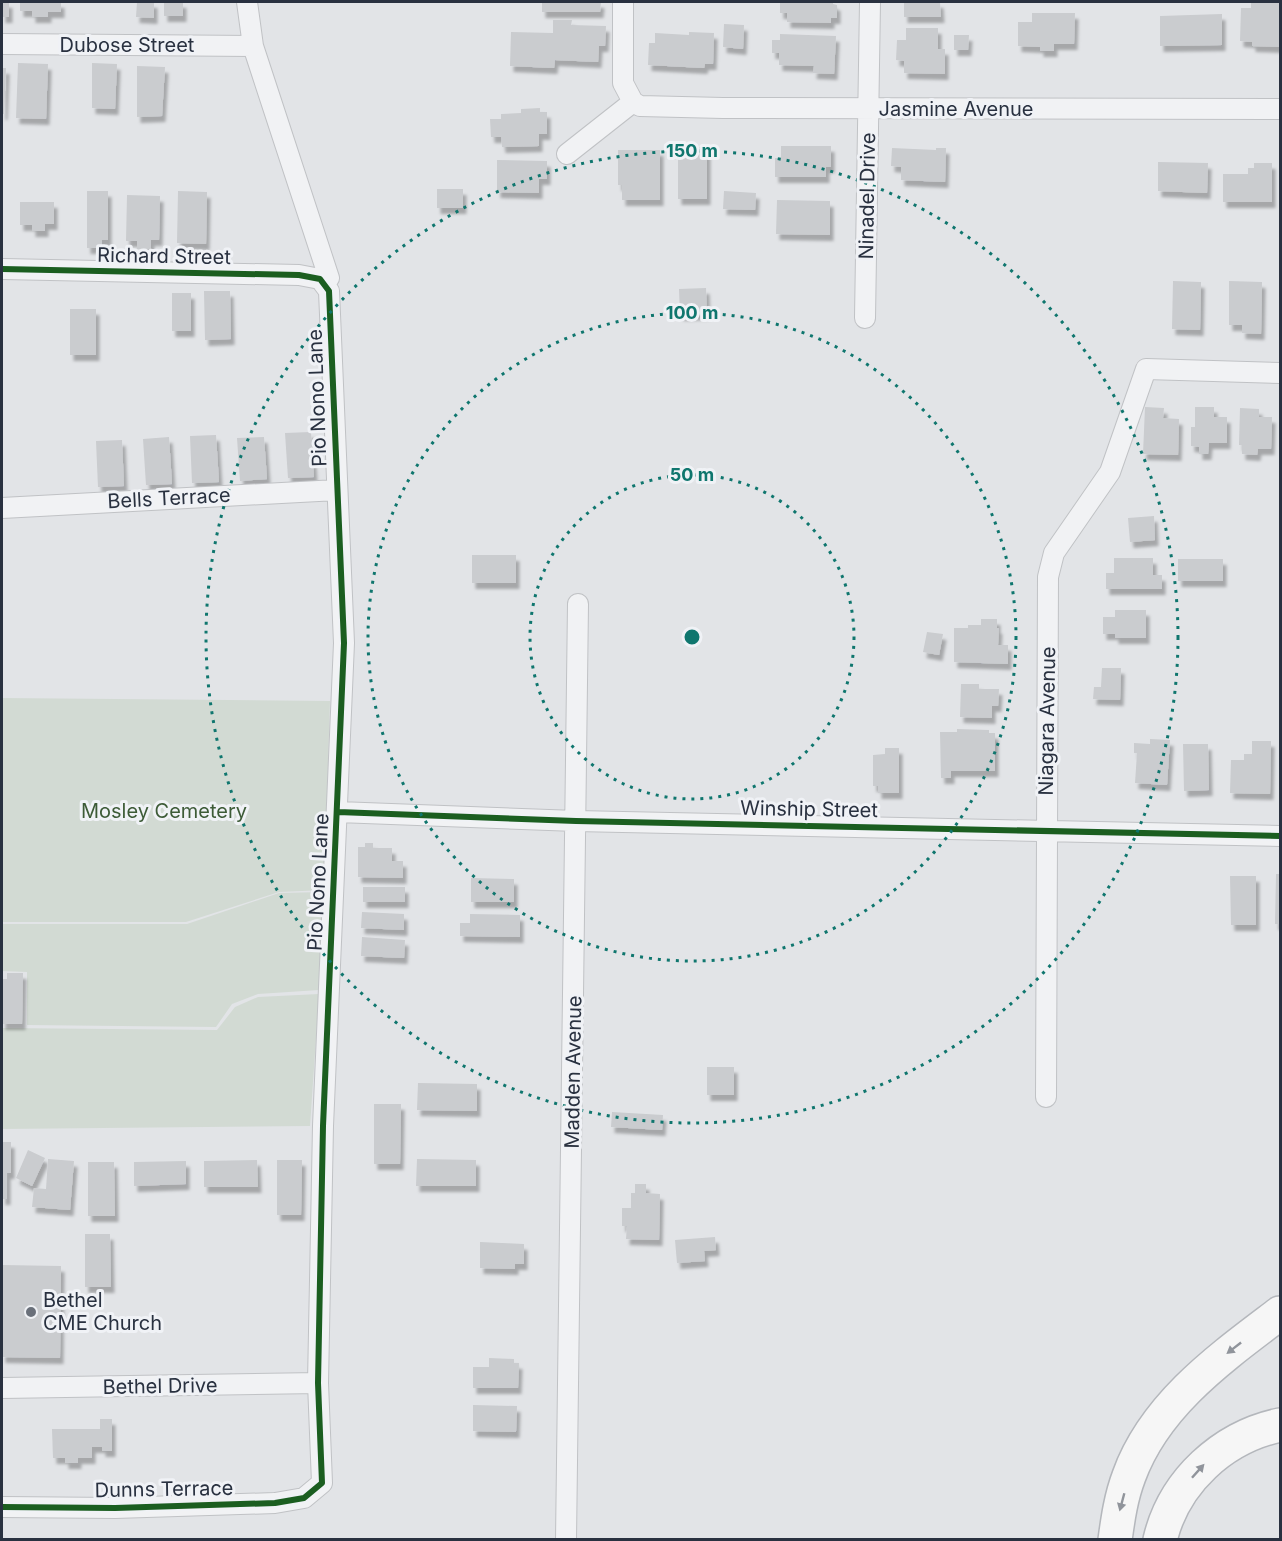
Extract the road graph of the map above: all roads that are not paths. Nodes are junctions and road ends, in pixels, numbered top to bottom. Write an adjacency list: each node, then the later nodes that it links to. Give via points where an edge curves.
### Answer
1 (247, 2): 5 (street, Pio Nono Lane)
2 (622, 2): 6 (street, via 623,83)
3 (870, 2): 7 (street, Ninadel Drive)
4 (2, 44): 5 (street, Dubose Street)
5 (253, 46): 11 (street, Pio Nono Lane, via 328,278)
6 (633, 102): 7 (street, Jasmine Avenue, via 640,106); 9 (street)
7 (869, 109): 8 (street, Jasmine Avenue); 12 (street, Ninadel Drive)
8 (1281, 109)
9 (567, 154)
10 (2, 269): 11 (street, Richard Street, via 299,275 320,279)
11 (324, 284): 14 (street, Pio Nono Lane, via 329,291)
12 (865, 318)
13 (1281, 373): 19 (street, Niagara Avenue, via 1146,369 1110,472 1054,553 1048,577)
14 (337, 490): 15 (street, Bells Terrace); 17 (street, Pio Nono Lane, via 344,644)
15 (2, 508)
16 (578, 604): 18 (street, Madden Avenue)
17 (338, 812): 18 (street, Winship Street); 23 (street, Pio Nono Lane, via 323,1126)
18 (576, 821): 19 (street, Winship Street); 28 (street, Madden Avenue)
19 (1046, 830): 20 (street, Winship Street); 21 (street, Niagara Avenue)
20 (1281, 836)
21 (1046, 1097)
22 (1281, 1312): 29 (highway, one-way to 29, via 1229,1352 1163,1415 1129,1476)
23 (318, 1383): 24 (street, Bethel Drive); 26 (street, Pio Nono Lane)
24 (2, 1388)
25 (1281, 1425): 30 (highway, one-way to 25, via 1173,1505 1204,1464 1246,1436)
26 (322, 1483): 27 (street, Dunns Terrace, via 304,1498 275,1503)
27 (2, 1507)
28 (566, 1539)
29 (1115, 1539)
30 (1160, 1539)

